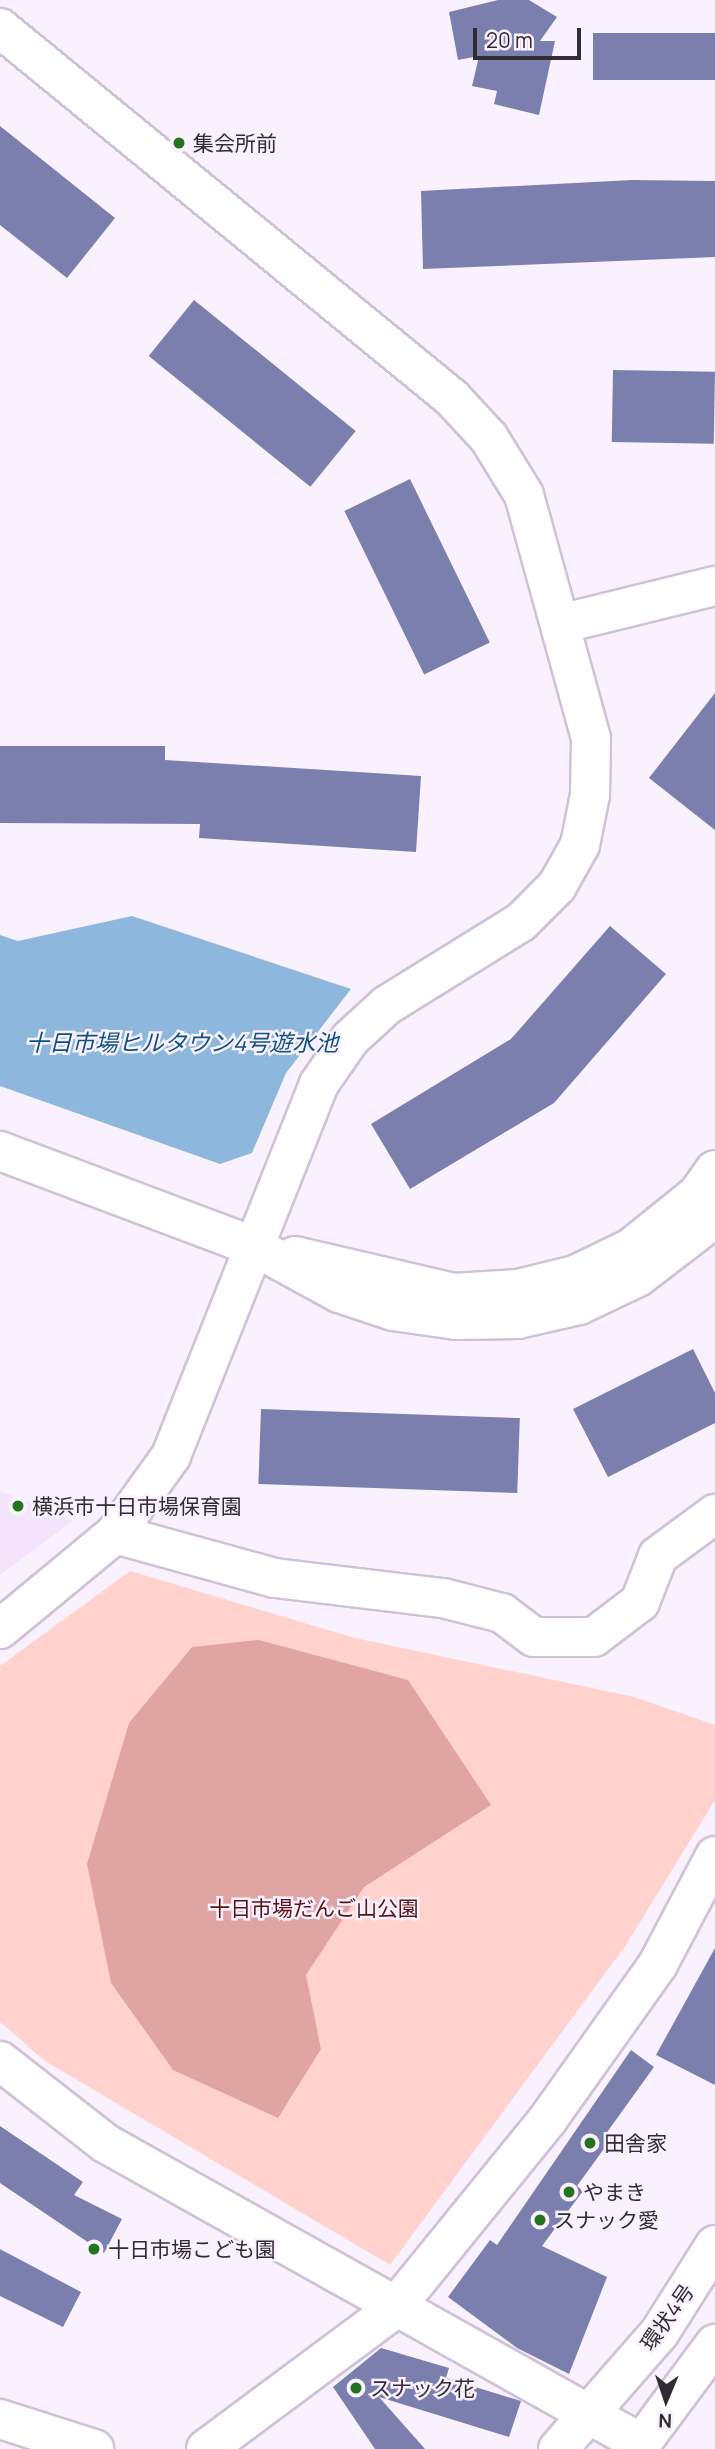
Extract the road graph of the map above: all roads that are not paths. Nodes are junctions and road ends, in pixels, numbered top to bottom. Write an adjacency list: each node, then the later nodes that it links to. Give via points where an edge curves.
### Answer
1 (0, 28): 3 (street, via 461,408 489,438 524,495)
2 (715, 586): 3 (street)
3 (564, 623): 7 (street, via 591,739 590,795 580,845 557,886 521,922 387,1005 351,1039 319,1084)
4 (0, 1151): 7 (street)
5 (715, 1170): 7 (street, via 698,1194 631,1248 575,1275 518,1289 454,1293 402,1285)
6 (715, 1219): 7 (street, via 638,1277 579,1305 518,1320 456,1320 393,1311 339,1293)
7 (256, 1247): 9 (street, via 171,1456)
8 (715, 1514): 9 (street, via 658,1556 640,1602 594,1637 534,1637 502,1613 443,1598 275,1578)
9 (115, 1534): 10 (street)
10 (0, 1629)
11 (715, 1856): 14 (street, via 658,1964 548,2119)
12 (0, 2062): 14 (street, via 105,2143)
13 (715, 2245): 16 (street, 環状4号, via 660,2332)
14 (393, 2310): 16 (street); 20 (street)
15 (715, 2344): 18 (street)
16 (589, 2417): 18 (street); 21 (street, 環状4号)
17 (0, 2419): 19 (street)
18 (639, 2446)
19 (94, 2449)
20 (206, 2449)
21 (558, 2449)

